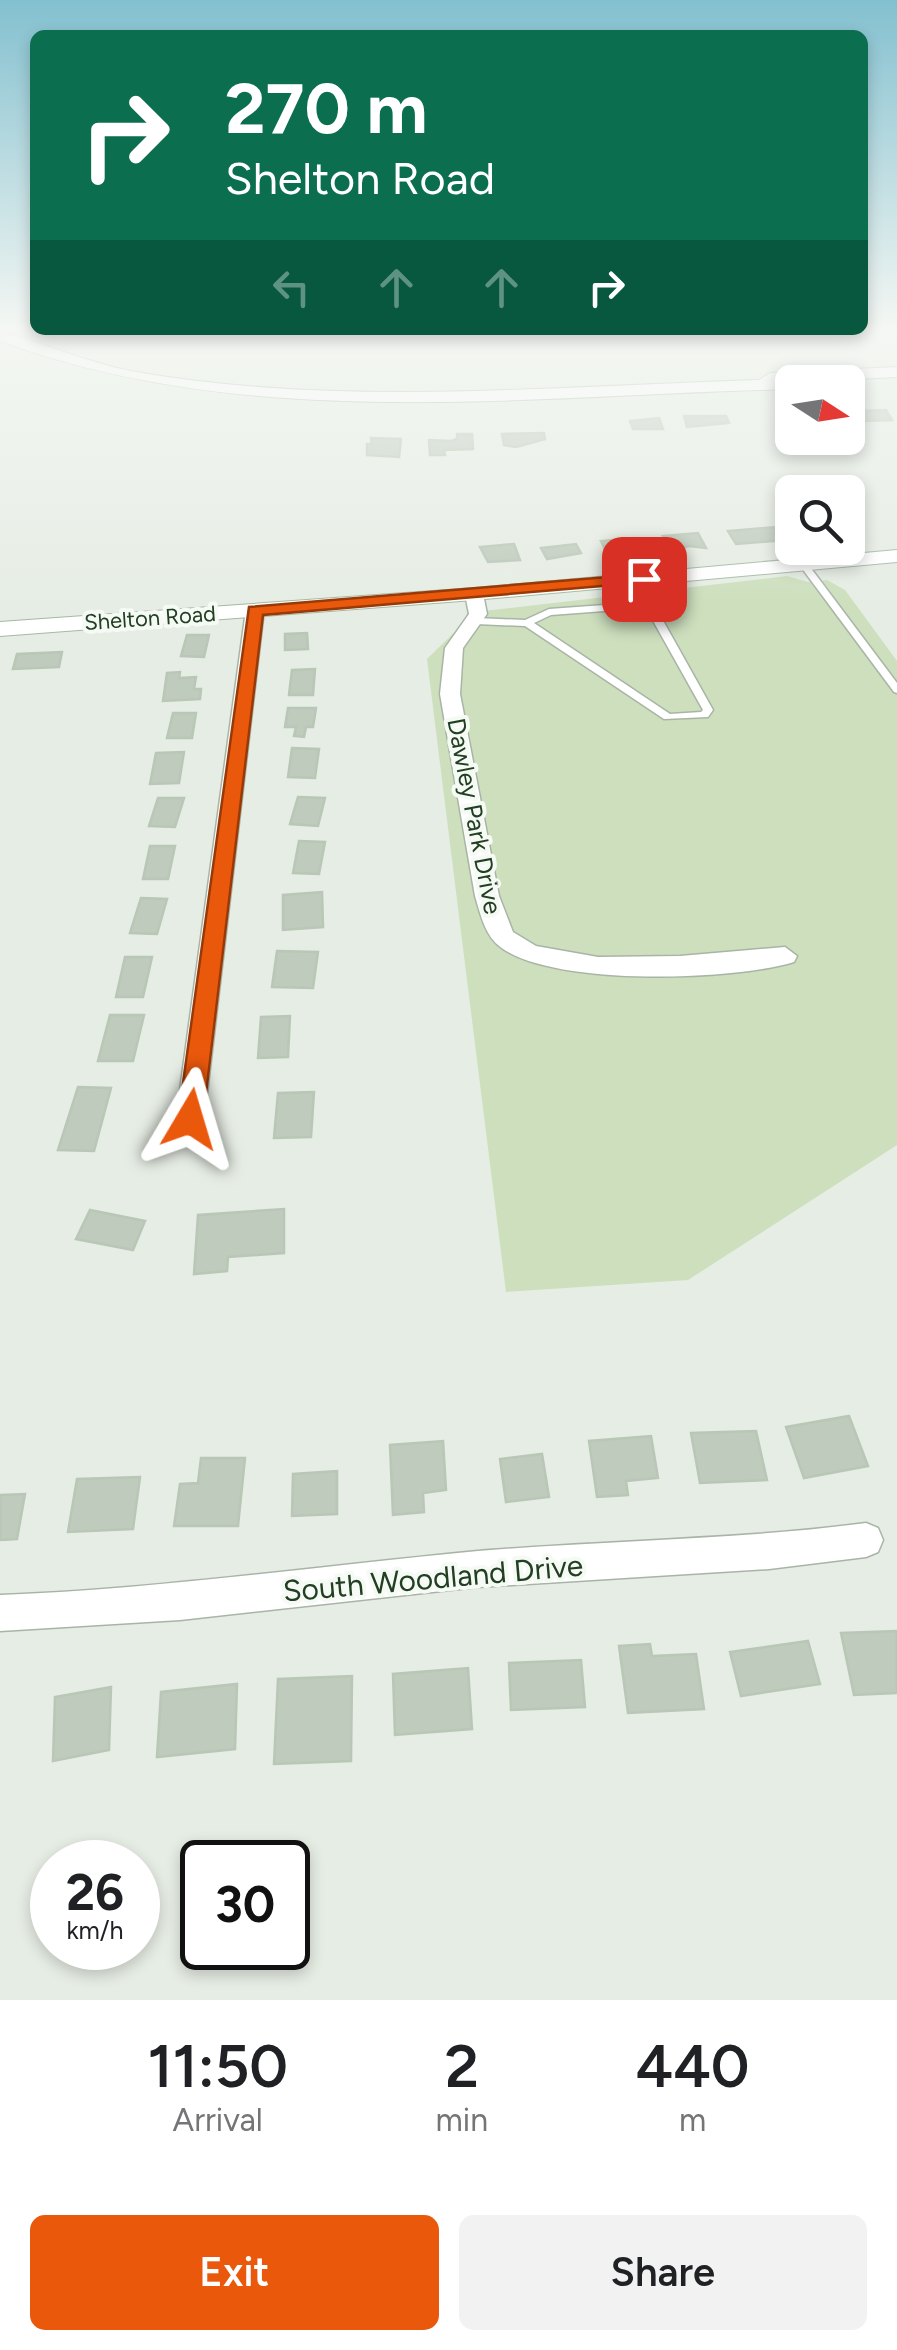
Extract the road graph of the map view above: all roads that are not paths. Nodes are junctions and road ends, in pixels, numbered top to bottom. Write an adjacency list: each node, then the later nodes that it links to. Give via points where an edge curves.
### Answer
1 (897, 556): 2 (main road, Shelton Road)
2 (865, 559)
3 (804, 565): 4 (main road, Shelton Road); 9 (lane)
4 (474, 594): 5 (main road, Shelton Road); 6 (street)
5 (255, 610): 8 (main road, Shelton Road); 11 (street)
6 (476, 621): 7 (lane); 10 (street, Dawley Park Drive, via 454,648 450,694 487,896 506,938 548,960 587,967)
7 (528, 623): 7 (lane, via 549,612 652,608 708,710 704,716 668,718)
8 (0, 629)
9 (897, 690)
10 (785, 956)
11 (190, 1119)
12 (866, 1540): 13 (street, South Woodland Drive)
13 (0, 1613)

